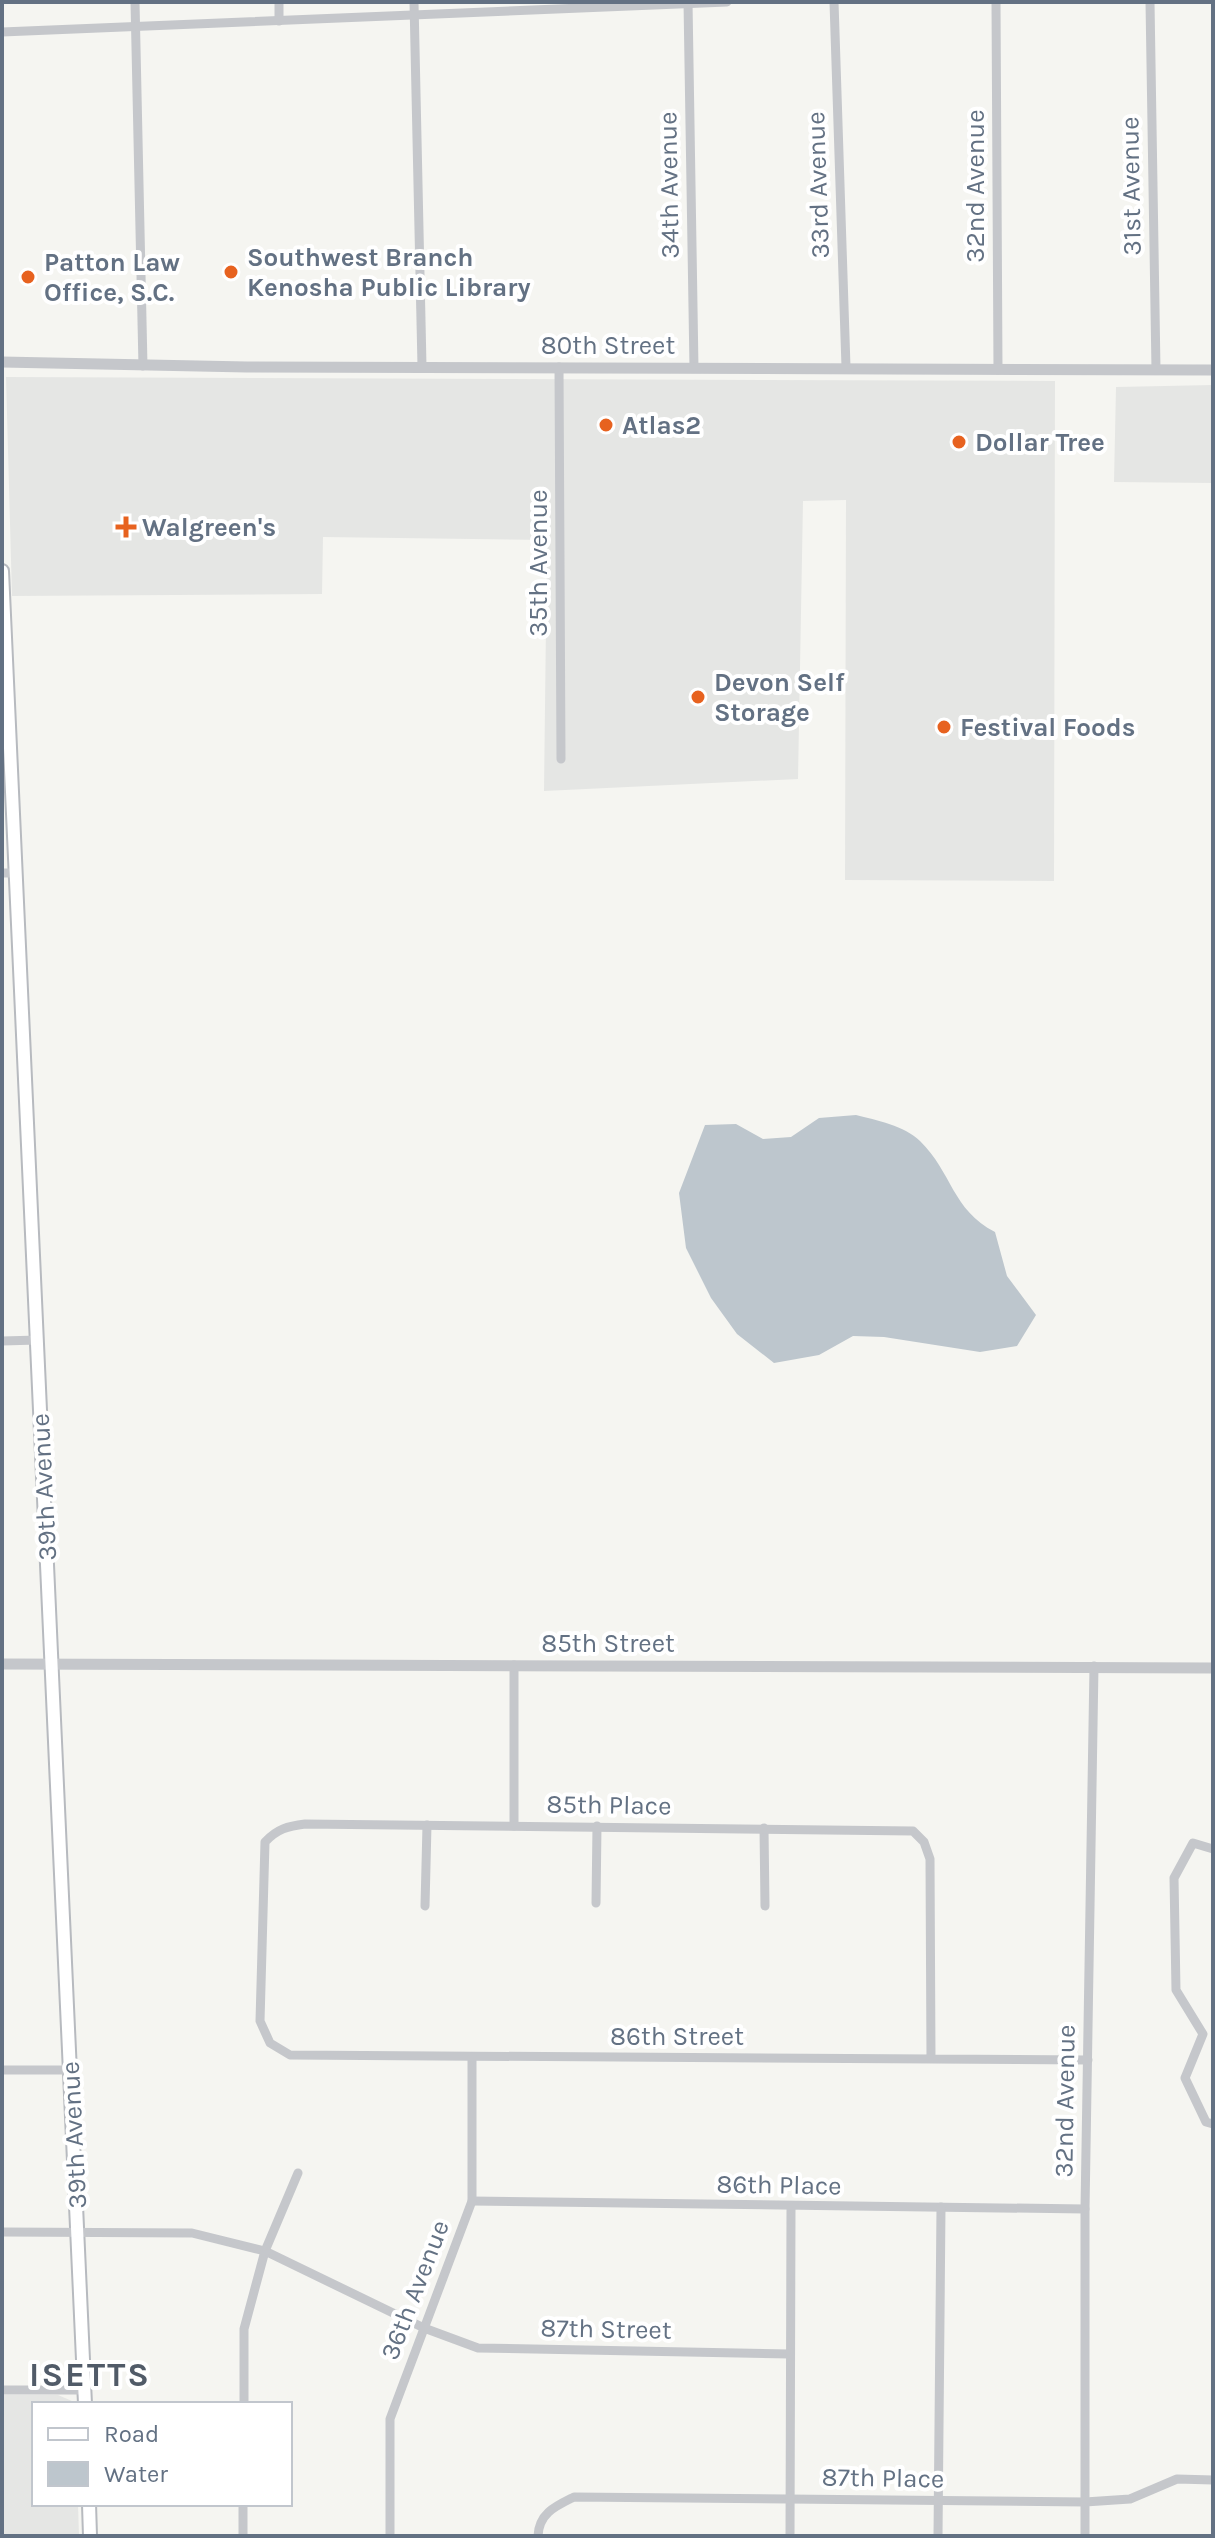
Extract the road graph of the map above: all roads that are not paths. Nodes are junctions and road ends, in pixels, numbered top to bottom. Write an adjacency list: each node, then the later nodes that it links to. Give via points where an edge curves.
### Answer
1 (135, 2): 12 (street)
2 (279, 2): 11 (street)
3 (414, 2): 10 (street)
4 (727, 2): 8 (street)
5 (834, 2): 18 (street, 33rd Avenue)
6 (996, 2): 20 (street, 32nd Avenue)
7 (1150, 2): 21 (street, 31st Avenue)
8 (688, 3): 9 (street); 19 (street, 34th Avenue)
9 (552, 5): 10 (street)
10 (415, 14): 11 (street); 16 (street)
11 (279, 21): 12 (street)
12 (136, 29): 13 (street); 15 (street)
13 (2, 32)
14 (2, 362): 15 (street, 80th Street)
15 (143, 366): 16 (street, 80th Street)
16 (422, 366): 17 (street, 80th Street)
17 (559, 367): 19 (street, 80th Street); 24 (street, 35th Avenue)
18 (846, 367): 19 (street, 80th Street); 20 (street, 80th Street)
19 (694, 368)
20 (998, 370): 21 (street, 80th Street)
21 (1156, 370): 22 (street, 80th Street)
22 (1213, 370)
23 (2, 571): 25 (main road, 39th Avenue)
24 (561, 759)
25 (8, 873): 26 (main road, 39th Avenue)
26 (38, 1340): 27 (street); 29 (main road, 39th Avenue)
27 (2, 1341)
28 (2, 1664): 29 (street, 85th Street)
29 (52, 1664): 30 (street, 85th Street); 48 (main road, 39th Avenue)
30 (514, 1665): 31 (street, 85th Street); 34 (street)
31 (1094, 1666): 32 (street, 85th Street); 46 (street, 32nd Avenue)
32 (1213, 1668)
33 (427, 1825): 34 (street, 85th Place); 39 (street); 43 (street, 85th Place, via 305,1824 287,1826 265,1842 260,2021)
34 (514, 1826): 35 (street, 85th Place)
35 (597, 1826): 36 (street, 85th Place); 38 (street)
36 (764, 1828): 40 (street); 45 (street, 85th Place, via 913,1831 924,1842 930,1859)
37 (1213, 1849): 42 (street, via 1193,1843 1174,1878 1176,1990)
38 (596, 1903)
39 (425, 1906)
40 (765, 1906)
41 (1213, 2030): 42 (street)
42 (1203, 2034): 49 (street, via 1185,2078 1206,2122)
43 (270, 2043): 44 (street, 86th Street, via 290,2055)
44 (472, 2057): 45 (street, 86th Street); 51 (street, 36th Avenue)
45 (931, 2059): 46 (street, 86th Street)
46 (1088, 2060): 54 (street, 32nd Avenue)
47 (2, 2070): 48 (street)
48 (71, 2070): 56 (main road, 39th Avenue)
49 (1213, 2124)
50 (298, 2173): 57 (street)
51 (472, 2201): 53 (street, 86th Place); 58 (street, 36th Avenue)
52 (941, 2207): 53 (street, 86th Place); 54 (street, 86th Place); 66 (street)
53 (791, 2208): 59 (street)
54 (1085, 2209): 67 (street, 32nd Avenue)
55 (2, 2232): 56 (street)
56 (79, 2232): 57 (street, 87th Street, via 192,2233); 61 (main road, 39th Avenue)
57 (265, 2251): 58 (street, 87th Street); 63 (street, via 244,2329)
58 (424, 2328): 59 (street, 87th Street, via 478,2348); 72 (street, 36th Avenue, via 390,2419)
59 (790, 2354): 65 (street)
60 (2, 2390): 61 (street)
61 (84, 2390): 62 (main road, 39th Avenue)
62 (85, 2402)
63 (244, 2402)
64 (1213, 2480): 67 (street, 87th Place, via 1177,2479 1130,2499)
65 (789, 2499): 66 (street, 87th Place); 73 (street, 87th Place, via 574,2497 551,2508 538,2525); 74 (street)
66 (939, 2500): 67 (street, 87th Place); 75 (street)
67 (1085, 2502): 76 (street, 32nd Avenue)
68 (89, 2506): 70 (main road)
69 (243, 2506): 71 (street)
70 (90, 2536)
71 (243, 2536)
72 (390, 2536)
73 (538, 2536)
74 (790, 2536)
75 (938, 2536)
76 (1085, 2536)

